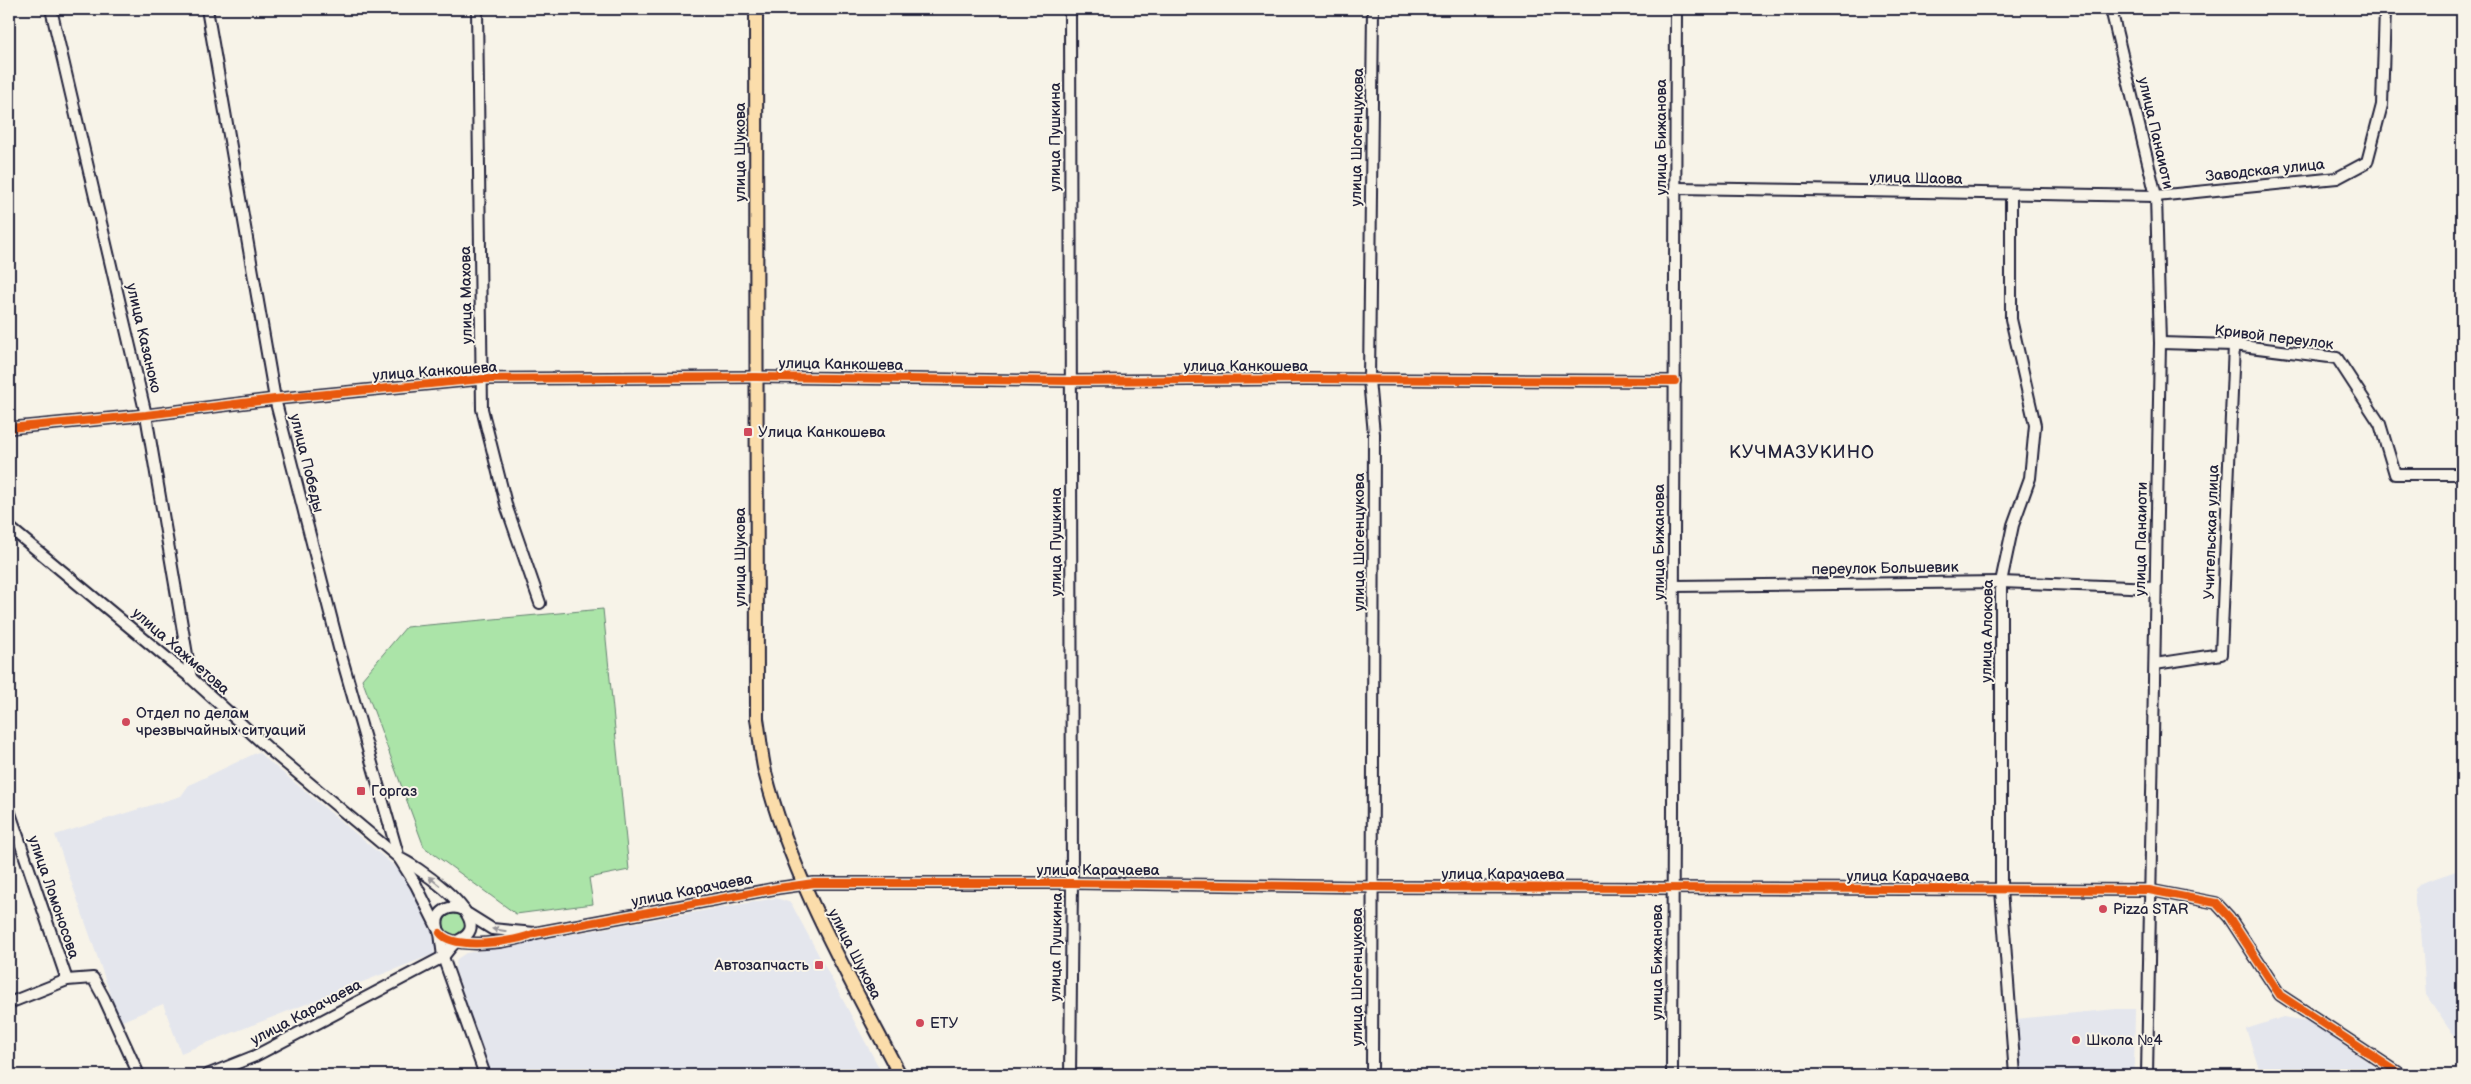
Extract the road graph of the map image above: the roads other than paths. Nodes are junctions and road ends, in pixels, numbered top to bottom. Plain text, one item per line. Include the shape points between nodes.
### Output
1 (51, 9) edge
2 (207, 9) edge
3 (477, 9) edge
4 (756, 9) edge
5 (1070, 9) edge
6 (1373, 9) edge
7 (1676, 9) edge
8 (2111, 9) edge
9 (2384, 9) edge
10 (1676, 188) junction
11 (2011, 195) junction
12 (2156, 196) junction
13 (2160, 343) junction
14 (2234, 345) junction
15 (756, 377) junction
16 (482, 379) junction
17 (1369, 380) junction
18 (1070, 381) junction
19 (1675, 381) junction
20 (275, 399) junction
21 (146, 415) junction
22 (9, 428) edge
23 (2462, 474) edge
24 (9, 527) edge
25 (2001, 582) junction
26 (1674, 586) junction
27 (2155, 588) junction
28 (540, 603) dead end
29 (2155, 664) junction
30 (192, 678) junction
31 (9, 810) edge
32 (399, 858) junction
33 (1072, 882) junction
34 (804, 884) junction
35 (1373, 887) junction
36 (1672, 889) junction
37 (2001, 890) junction
38 (2149, 890) junction
39 (466, 912) junction
40 (439, 931) junction
41 (535, 933) junction
42 (457, 941) junction
43 (443, 957) junction
44 (67, 980) junction
45 (9, 1003) edge
46 (139, 1075) edge
47 (207, 1075) edge
48 (485, 1075) edge
49 (900, 1075) edge
50 (1070, 1075) edge
51 (1372, 1075) edge
52 (1672, 1075) edge
53 (2015, 1075) edge
54 (2147, 1075) edge
55 (2402, 1075) edge

1 - 21 street, улица Казаноко
2 - 20 street, улица Победы
3 - 16 street, улица Махова
4 - 15 main road, улица Шукова
5 - 18 street, улица Пушкина
6 - 17 street, улица Шогенцукова
7 - 10 street, улица Бижанова
8 - 12 street, улица Панаиоти
9 - 12 street, Заводская улица via 2382,105 2367,162 2337,178
10 - 11 street, улица Шаова
10 - 19 street, улица Бижанова
11 - 12 street, улица Шаова
11 - 25 street, улица Алокова via 2011,319 2035,425 2030,478 2013,525
12 - 13 street, улица Панаиоти
13 - 14 street, Кривой переулок
13 - 27 street, улица Панаиоти
14 - 23 street, Кривой переулок via 2337,358 2380,424 2395,474
14 - 29 street, Учительская улица via 2221,654
15 - 16 street, улица Канкошева
15 - 18 street, улица Канкошева
15 - 34 main road, улица Шукова via 757,719 765,771
16 - 20 street, улица Канкошева
16 - 28 street, улица Махова via 482,410 507,508
17 - 18 street, улица Канкошева
17 - 19 street, улица Канкошева
17 - 35 street, улица Шогенцукова via 1374,434
18 - 33 street, улица Пушкина
19 - 26 street, улица Бижанова
20 - 21 street, улица Канкошева
20 - 32 street, улица Победы via 339,648
21 - 22 street, улица Канкошева
21 - 30 street, улица Казаноко
24 - 30 street, улица Хажметова
25 - 26 street, переулок Большевик
25 - 27 street, переулок Большевик
25 - 37 street, улица Алокова
26 - 36 street, улица Бижанова
27 - 29 street, улица Панаиоти
29 - 38 street, улица Панаиоти
30 - 32 street, улица Хажметова via 270,750
31 - 44 street, улица Ломоносова
39 -> 32 street via 457,900 413,864
32 - 40 street
33 - 34 street, улица Карачаева
33 - 35 street, улица Карачаева
33 - 50 street, улица Пушкина
34 - 41 street, улица Карачаева
34 - 49 main road, улица Шукова via 819,921
35 - 36 street, улица Карачаева
35 - 51 street, улица Шогенцукова
36 - 37 street, улица Карачаева
36 - 52 street, улица Бижанова
37 - 38 street, улица Карачаева
37 - 53 street, улица Алокова
38 - 54 street, улица Панаиоти
38 - 55 street, улица Карачаева via 2216,903 2229,917 2280,995
39 - 40 street via 454,907 444,910 438,919
41 -> 39 street via 492,929
39 - 42 street via 470,930
40 - 42 street via 448,940
40 - 43 street
41 - 42 street via 477,944
42 - 43 street
43 - 47 street, улица Карачаева via 255,1056
43 - 48 street
44 - 45 street
44 - 46 street, улица Ломоносова via 93,978

